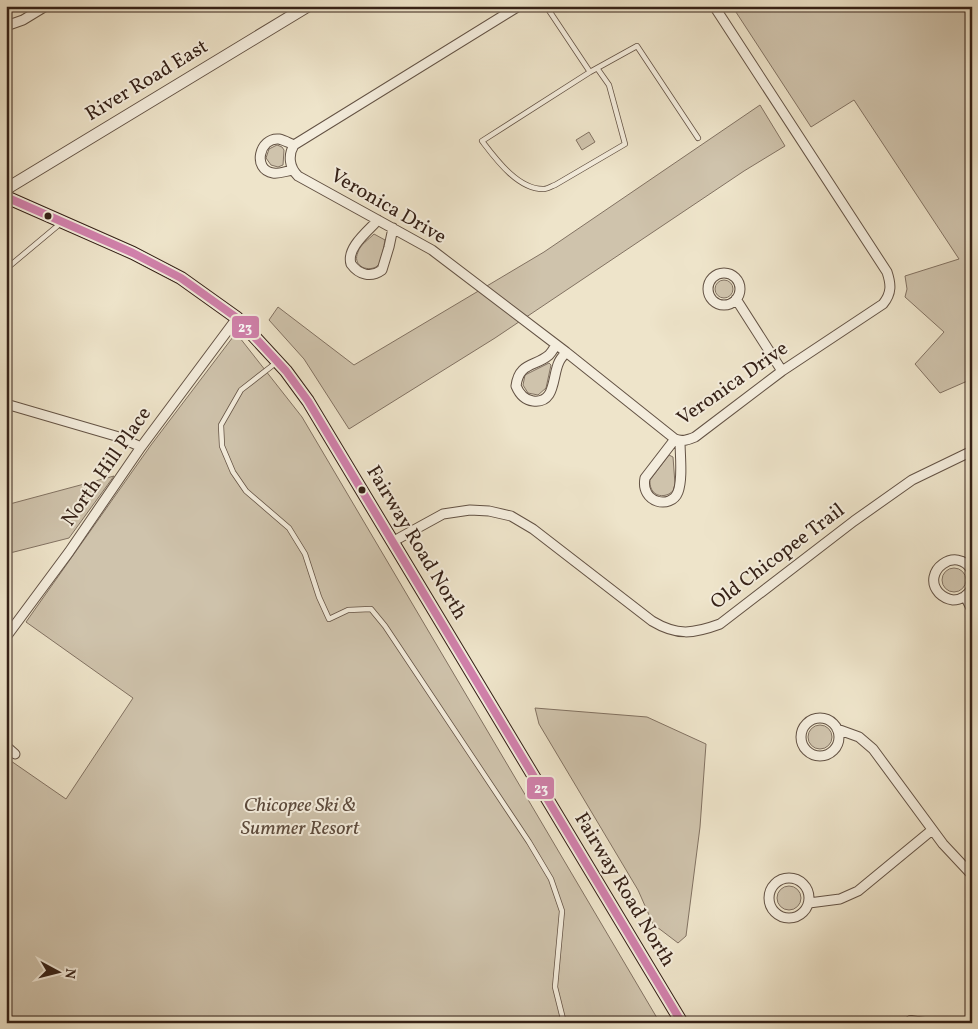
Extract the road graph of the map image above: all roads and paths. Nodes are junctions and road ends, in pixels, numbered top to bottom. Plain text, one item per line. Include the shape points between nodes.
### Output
1 (46, 6) edge
2 (308, 6) edge
3 (518, 6) edge
4 (546, 6) edge
5 (714, 6) edge
6 (6, 26) edge
7 (597, 68) junction
8 (590, 72) junction
9 (698, 138) dead end
10 (294, 145) junction
11 (292, 170) junction
12 (6, 189) edge
13 (6, 197) edge
14 (378, 220) junction
15 (62, 222) junction
16 (393, 228) junction
17 (6, 269) edge
18 (736, 299) dead end
19 (237, 318) junction
20 (556, 345) junction
21 (566, 352) junction
22 (278, 361) junction
23 (782, 371) junction
24 (6, 404) edge
25 (677, 440) junction
26 (141, 446) junction
27 (972, 451) edge
28 (392, 542) junction
29 (972, 571) edge
30 (972, 588) edge
31 (965, 596) junction
32 (972, 610) edge
33 (6, 637) edge
34 (836, 728) junction
35 (6, 746) edge
36 (15, 754) dead end
37 (932, 830) junction
38 (972, 875) edge
39 (809, 903) junction
40 (564, 1023) edge
41 (682, 1023) edge
42 (902, 1023) edge
43 (947, 1023) edge

1 - 6 street
2 - 12 street, River Road East
3 - 10 street
4 - 8 lane
5 - 23 street, Veronica Drive via 887,272 890,284 888,298 883,304
7 - 8 lane
7 - 8 lane via 609,85 625,144 544,189 528,186 512,176 482,140
7 - 9 lane via 638,46
10 - 11 street via 290,157
10 - 11 street via 271,140 263,146 260,157 261,164 270,172
11 - 14 street, Veronica Drive
13 - 15 main road, Fairway Road North
14 - 16 street, Veronica Drive
14 - 16 street via 351,253 351,264 360,272 371,275 382,270
15 - 17 lane
15 - 19 main road, Fairway Road North via 181,278
16 - 20 street, Veronica Drive via 432,250
18 - 23 street
19 - 22 main road, Fairway Road North
19 - 26 street, North Hill Place
20 - 21 street, Veronica Drive
20 - 21 street via 549,355 519,373 516,386 524,397 533,401 548,396 559,362
21 - 25 street, Veronica Drive
22 - 28 main road, Fairway Road North via 308,401
22 - 40 lane via 241,390 222,425 222,446 233,472 246,491 289,528 305,554 329,619 348,610 371,609 385,626 529,842 551,879 562,911 555,987
23 - 25 street, Veronica Drive via 695,437
24 - 26 street
25 - 25 street via 645,478 646,494 654,500 665,502 677,494 680,485
26 - 33 street, North Hill Place via 98,512
27 - 28 street, Old Chicopee Trail via 912,480 720,624 700,632 664,628 511,516 470,510 443,514
28 - 41 main road, Fairway Road North
29 - 31 street via 965,563 952,560 940,565 934,577 936,590 946,598
30 - 31 street
31 - 32 street
34 - 34 street via 822,718 810,721 802,730 804,748 821,756 832,751 838,741
34 - 37 street via 859,737 874,749
35 - 36 street
37 - 38 street
37 - 39 street via 858,890 840,899
39 - 39 street via 804,885 794,878 781,879 776,883 768,901 775,914 788,919 801,914
42 - 43 lane via 910,1018

